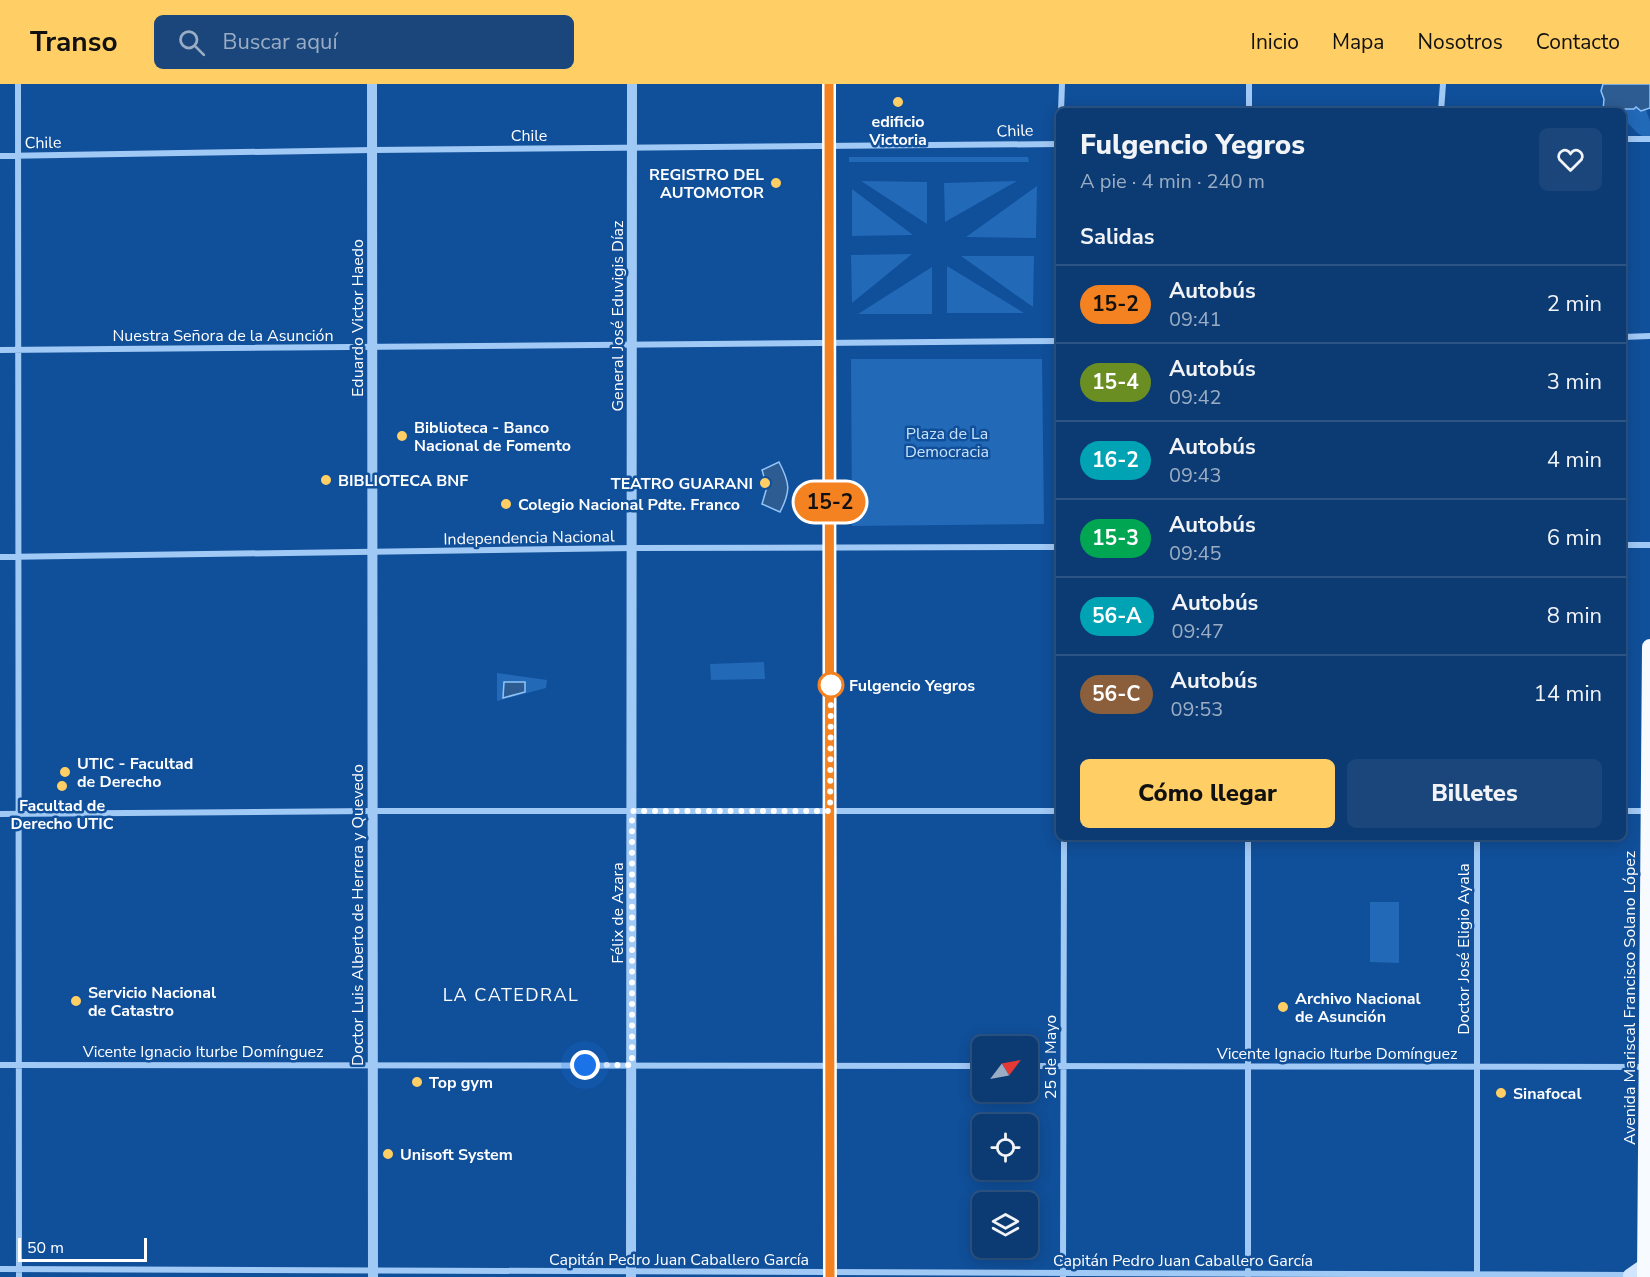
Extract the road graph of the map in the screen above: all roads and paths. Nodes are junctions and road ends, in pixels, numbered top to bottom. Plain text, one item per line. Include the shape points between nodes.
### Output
1 (18, 84) edge
2 (372, 84) edge
3 (632, 84) edge
4 (830, 84) edge
5 (1062, 84) edge
6 (1249, 84) edge
7 (1443, 84) edge
8 (1061, 108) edge
9 (1249, 108) edge
10 (1441, 108) edge
11 (1626, 139) edge
12 (1650, 139) edge
13 (1056, 144) edge
14 (830, 146) junction
15 (632, 148) junction
16 (372, 150) junction
17 (0, 156) edge
18 (18, 156) junction
19 (1650, 336) edge
20 (1626, 337) edge
21 (1056, 341) edge
22 (829, 343) junction
23 (632, 345) junction
24 (372, 347) junction
25 (19, 349) junction
26 (0, 350) edge
27 (1626, 544) edge
28 (1650, 545) edge
29 (1056, 547) edge
30 (633, 548) junction
31 (831, 548) junction
32 (372, 553) junction
33 (0, 557) edge
34 (20, 557) junction
35 (1650, 647) edge
36 (372, 811) junction
37 (632, 811) junction
38 (830, 811) junction
39 (1056, 811) edge
40 (1626, 811) edge
41 (1649, 811) edge
42 (0, 814) edge
43 (20, 814) junction
44 (1064, 840) edge
45 (1248, 840) edge
46 (1477, 840) edge
47 (0, 1065) edge
48 (20, 1065) junction
49 (372, 1065) junction
50 (632, 1065) junction
51 (830, 1066) junction
52 (972, 1066) edge
53 (1038, 1066) edge
54 (1064, 1066) junction
55 (1248, 1066) junction
56 (1476, 1067) junction
57 (1648, 1067) edge
58 (0, 1269) edge
59 (19, 1269) junction
60 (1643, 1272) edge
61 (373, 1274) edge
62 (631, 1275) edge
63 (830, 1275) edge
64 (1063, 1275) edge
65 (1248, 1275) edge
66 (1477, 1276) edge
67 (20, 1277) edge

1 - 18 street
2 - 16 street, Eduardo Victor Haedo
3 - 15 street, General José Eduvigis Díaz
4 - 14 street
5 - 8 street
6 - 9 street
7 - 10 street
11 - 12 street
13 - 14 street, Chile
14 - 15 street, Chile
14 - 22 street
15 - 16 street, Chile
15 - 23 street, General José Eduvigis Díaz
16 - 18 street, Chile
16 - 24 street, Eduardo Victor Haedo
17 - 18 street, Chile
18 - 25 street
19 - 20 street
21 - 22 street, Nuestra Señora de la Asunción
22 - 23 street, Nuestra Señora de la Asunción
22 - 31 street
23 - 24 street, Nuestra Señora de la Asunción
23 - 30 street, General José Eduvigis Díaz
24 - 25 street, Nuestra Señora de la Asunción
24 - 32 street, Eduardo Victor Haedo
25 - 26 street, Nuestra Señora de la Asunción
25 - 34 street
27 - 28 street
29 - 31 street, Independencia Nacional
30 - 31 street, Independencia Nacional
30 - 32 street, Independencia Nacional
30 - 37 street, Félix de Azara
31 - 38 street
32 - 34 street, Independencia Nacional
32 - 36 street, Doctor Luis Alberto de Herrera y Quevedo
33 - 34 street, Independencia Nacional
34 - 43 street
35 - 41 highway, Avenida Mariscal Francisco Solano López
36 - 37 street
36 - 43 street
36 - 49 street, Doctor Luis Alberto de Herrera y Quevedo
37 - 38 street
37 - 50 street, Félix de Azara
38 - 39 street
38 - 51 street
40 - 41 street
41 - 57 highway, Avenida Mariscal Francisco Solano López
42 - 43 street
43 - 48 street
44 - 54 street, 25 de Mayo
45 - 55 street
46 - 56 street, Doctor José Eligio Ayala
47 - 48 street, Vicente Ignacio Iturbe Domínguez
48 - 49 street, Vicente Ignacio Iturbe Domínguez
48 - 59 street
49 - 50 street, Vicente Ignacio Iturbe Domínguez
49 - 61 street, Doctor Luis Alberto de Herrera y Quevedo
50 - 51 street, Vicente Ignacio Iturbe Domínguez
50 - 62 street, Félix de Azara
51 - 52 street, Vicente Ignacio Iturbe Domínguez
51 - 63 street
53 - 54 street, Vicente Ignacio Iturbe Domínguez
54 - 55 street, Vicente Ignacio Iturbe Domínguez
54 - 64 street, 25 de Mayo
55 - 56 street, Vicente Ignacio Iturbe Domínguez
55 - 65 street
56 - 57 street, Vicente Ignacio Iturbe Domínguez
56 - 66 street, Doctor José Eligio Ayala
57 - 60 highway, Avenida Mariscal Francisco Solano López
58 - 59 street, Capitán Pedro Juan Caballero García
59 - 61 street, Capitán Pedro Juan Caballero García
59 - 67 street
60 - 66 street, Capitán Pedro Juan Caballero García
61 - 62 street, Capitán Pedro Juan Caballero García
62 - 63 street, Capitán Pedro Juan Caballero García
63 - 64 street, Capitán Pedro Juan Caballero García
64 - 65 street, Capitán Pedro Juan Caballero García
65 - 66 street, Capitán Pedro Juan Caballero García

